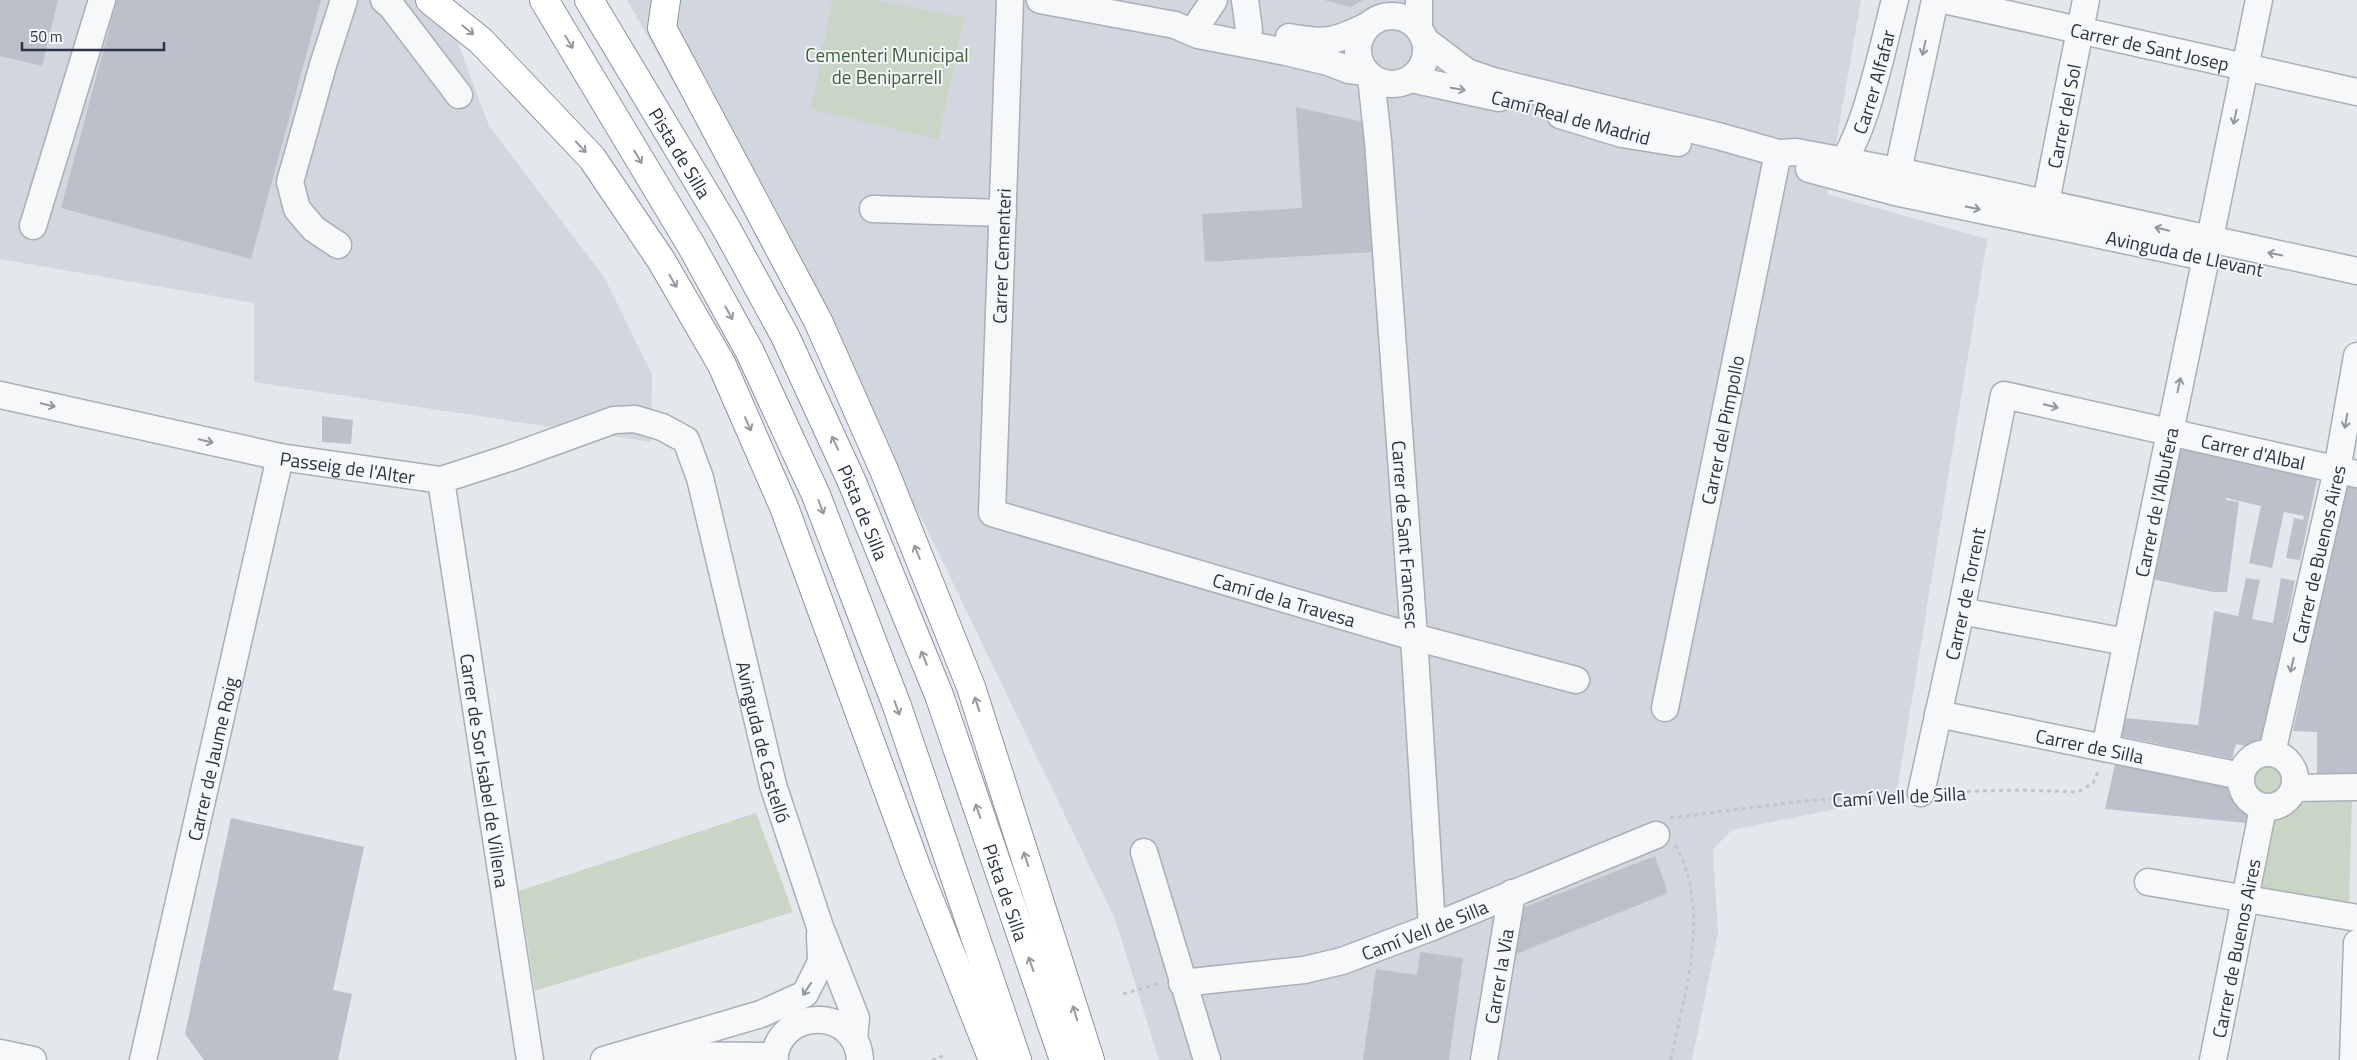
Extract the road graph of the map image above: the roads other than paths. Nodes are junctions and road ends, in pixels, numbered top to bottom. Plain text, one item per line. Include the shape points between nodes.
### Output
1 (102, 0) edge
2 (344, 0) edge
3 (384, 0) edge
4 (430, 0) edge
5 (544, 0) edge
6 (589, 0) edge
7 (666, 0) edge
8 (1010, 0) edge
9 (1040, 0) edge
10 (1214, 0) edge
11 (1245, 0) edge
12 (1419, 0) edge
13 (1895, 0) edge
14 (1934, 0) edge
15 (1944, 0) edge
16 (2086, 0) edge
17 (2260, 0) edge
18 (1384, 14) edge
19 (1188, 23) junction
20 (1250, 30) junction
21 (2080, 31) junction
22 (1422, 35) junction
23 (2245, 69) junction
24 (1368, 74) junction
25 (1406, 81) junction
26 (2357, 92) edge
27 (460, 94) dead end
28 (1378, 141) junction
29 (1733, 142) junction
30 (1785, 159) junction
31 (1842, 170) junction
32 (1898, 170) junction
33 (1937, 200) junction
34 (2046, 202) junction
35 (873, 209) dead end
36 (1003, 213) junction
37 (2013, 216) junction
38 (33, 226) dead end
39 (338, 245) dead end
40 (2208, 249) junction
41 (2357, 271) edge
42 (2357, 286) edge
43 (2357, 356) edge
44 (0, 395) edge
45 (2004, 396) joint
46 (2169, 432) junction
47 (686, 440) joint
48 (280, 457) junction
49 (2347, 472) edge
50 (441, 480) junction
51 (992, 512) joint
52 (1961, 611) junction
53 (1414, 638) junction
54 (2126, 642) junction
55 (1576, 680) dead end
56 (1665, 708) dead end
57 (1938, 714) junction
58 (2105, 748) junction
59 (2272, 753) junction
60 (2241, 776) junction
61 (2357, 787) edge
62 (2295, 788) junction
63 (1921, 793) road end
64 (2263, 808) junction
65 (1661, 827) road end
66 (1144, 852) dead end
67 (2148, 882) dead end
68 (1512, 893) junction
69 (2246, 900) junction
70 (2357, 918) edge
71 (820, 927) junction
72 (1432, 927) junction
73 (2357, 943) edge
74 (1182, 983) junction
75 (761, 1014) junction
76 (788, 1030) junction
77 (857, 1050) edge
78 (0, 1053) edge
79 (610, 1058) edge
80 (774, 1058) edge
81 (33, 1060) edge
82 (143, 1060) edge
83 (530, 1060) edge
84 (993, 1060) edge
85 (1017, 1060) edge
86 (1064, 1060) edge
87 (1090, 1060) edge
88 (1206, 1060) edge
89 (1484, 1060) edge
90 (2213, 1060) edge
91 (2353, 1060) edge

1 - 38 street
2 - 39 street via 290,182 296,209 314,229
3 - 27 street
4 -> 84 highway via 481,41 592,158 661,260 722,365 784,507 917,869
5 -> 85 highway, Pista de Silla via 691,245 750,352 816,495 897,706
86 -> 6 highway, Pista de Silla via 939,695 852,482 785,336 726,228
87 -> 7 highway via 971,686 884,470 818,321 662,28
8 - 36 street, Carrer Cementeri
9 - 19 street
10 - 19 street
11 - 20 street
12 - 22 street
13 - 31 street, Carrer Alfafar via 1868,102
14 -> 32 street
15 - 21 street, Carrer de Sant Josep
16 - 21 street, Carrer del Sol
17 - 23 street, Carrer de l'Albufera
18 - 20 street via 1330,42
18 - 22 street via 1404,18
18 - 24 street via 1358,44 1358,53
19 - 20 street
19 - 24 street via 1198,35 1286,52
21 - 23 street, Carrer de Sant Josep
21 - 34 street, Carrer del Sol
22 - 25 street via 1424,62 1419,72
22 - 29 street, Camí Real de Madrid via 1467,72 1493,81
23 - 26 street, Carrer de Sant Josep
23 -> 40 street, Carrer de l'Albufera
24 - 25 street via 1385,84
24 - 28 street, Carrer de Sant Francesc
25 - 28 street, Carrer de Sant Francesc
25 -> 29 street, Camí Real de Madrid via 1489,95 1622,134 1673,143
28 - 53 street, Carrer de Sant Francesc
29 - 30 street, Camí Real de Madrid
30 - 31 street, Camí Real de Madrid
30 - 56 street, Carrer del Pimpollo
31 - 32 street, Avinguda de Llevant
31 - 33 street, Avinguda de Llevant
32 - 33 street, Avinguda de Llevant via 1905,184 1923,187
32 - 34 street, Avinguda de Llevant
33 -> 37 street, Avinguda de Llevant
34 - 37 street, Avinguda de Llevant via 2042,210
40 -> 34 street, Avinguda de Llevant
35 - 36 street
36 - 51 street, Carrer Cementeri
37 - 40 street, Avinguda de Llevant
41 -> 40 street, Avinguda de Llevant
40 - 42 street, Avinguda de Llevant
46 -> 40 street, Carrer de l'Albufera
43 -> 49 street, Carrer de Buenos Aires
44 -> 48 street, Passeig de l'Alter
45 -> 46 street, Carrer d'Albal
45 - 52 street, Carrer de Torrent
46 - 49 street, Carrer d'Albal
46 - 54 street, Carrer de l'Albufera
47 - 50 street, Passeig de l'Alter via 662,427 635,419 614,420
47 - 71 street, Avinguda de Castelló via 700,478 773,785
48 - 50 street, Passeig de l'Alter
48 - 82 street, Carrer de Jaume Roig
49 -> 59 street, Carrer de Buenos Aires
50 - 83 street, Carrer de Sor Isabel de Villena
51 - 53 street, Camí de la Travesa
52 - 54 street
52 - 57 street, Carrer de Torrent
53 - 55 street, Camí de la Travesa
53 - 72 street, Carrer de Sant Francesc
54 - 58 street, Carrer de l'Albufera
57 - 58 street, Carrer de Silla
57 - 63 street, Carrer de Torrent
58 - 60 street, Carrer de Silla
59 - 60 street via 2256,756
59 - 62 street via 2288,762 2296,779
60 - 64 street via 2244,793 2255,805
61 - 62 street
62 - 64 street via 2286,802
64 - 69 street, Carrer de Buenos Aires
65 - 68 street, Camí Vell de Silla
66 - 74 street
67 - 69 street
68 - 72 street, Camí Vell de Silla
68 - 89 street, Carrer la Via
69 - 70 street
69 - 90 street, Carrer de Buenos Aires
71 -> 75 street via 821,962 805,994
71 - 77 street, Avinguda de Castelló via 856,1018
72 - 74 street, Camí Vell de Silla via 1324,966
73 - 91 street
74 - 88 street
75 - 76 street
75 - 79 street
76 - 77 street via 799,1023 823,1019 841,1026
76 - 80 street via 777,1046
78 - 81 street
79 - 80 street

